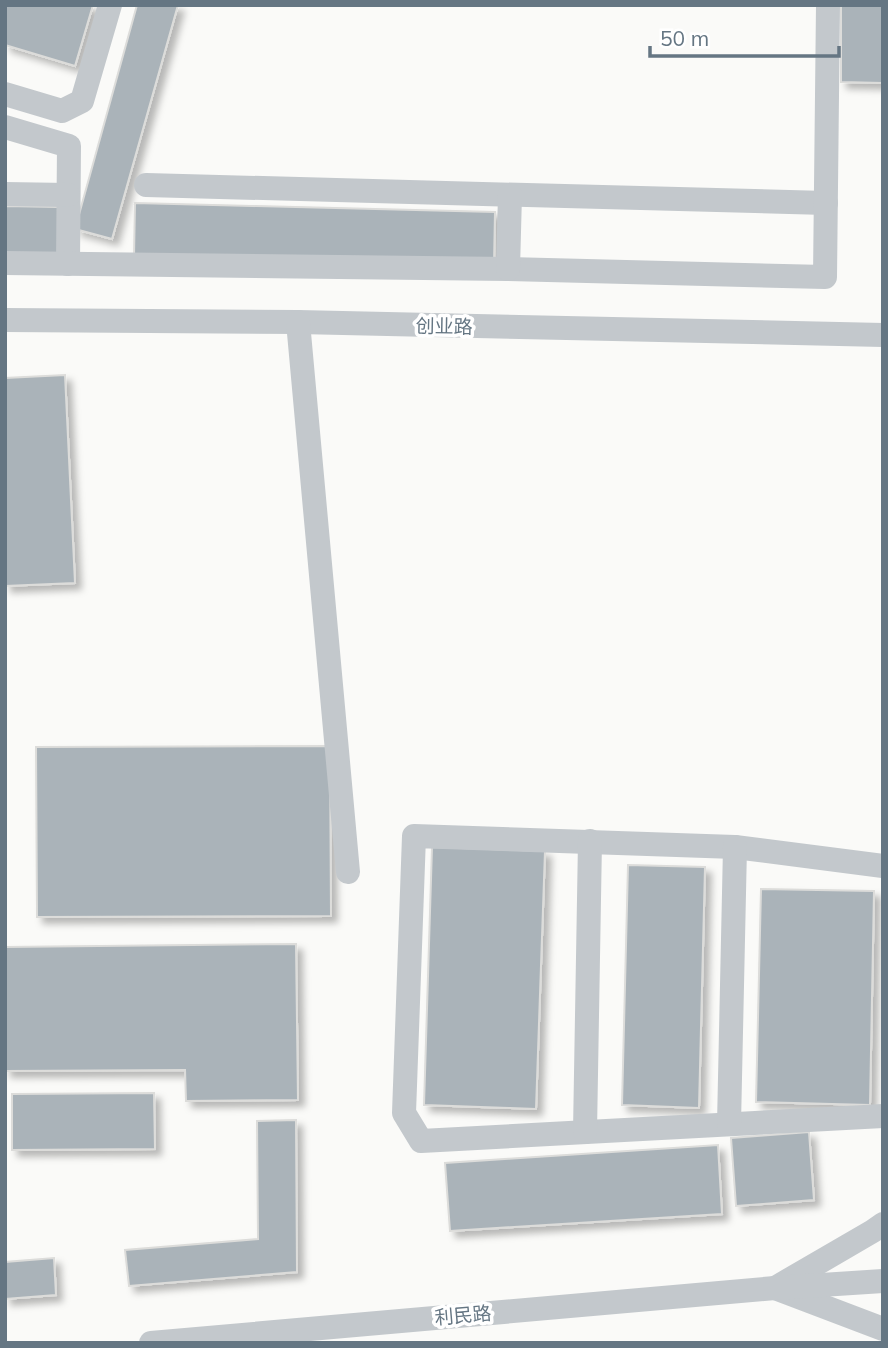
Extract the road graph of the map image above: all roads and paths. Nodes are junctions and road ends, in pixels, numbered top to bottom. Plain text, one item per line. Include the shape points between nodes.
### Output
1 (110, 5) edge
2 (828, 5) edge
3 (5, 94) edge
4 (5, 127) edge
5 (146, 185) dead end
6 (5, 194) edge
7 (68, 195) junction
8 (510, 195) junction
9 (826, 203) junction
10 (5, 263) edge
11 (68, 264) junction
12 (508, 270) junction
13 (5, 320) edge
14 (298, 322) junction
15 (883, 335) edge
16 (590, 841) junction
17 (735, 847) junction
18 (883, 866) edge
19 (348, 872) dead end
20 (883, 1116) edge
21 (729, 1124) junction
22 (585, 1132) junction
23 (883, 1224) edge
24 (883, 1281) edge
25 (775, 1288) junction
26 (883, 1329) edge
27 (151, 1343) edge

1 - 3 street via 82,102 62,111
2 - 9 street
4 - 7 street via 69,146
5 - 8 street
6 - 7 street
7 - 11 street
8 - 9 street
8 - 12 street
9 - 12 street via 825,277
10 - 11 street
11 - 12 street
13 - 14 street, 创业路
14 - 15 street, 创业路
14 - 19 street
16 - 17 street
16 - 22 street
16 - 22 street via 414,836 404,1113 421,1141
17 - 18 street
17 - 21 street
20 - 21 street
21 - 22 street
23 - 25 street, 利民路
24 - 25 street, 利民路
25 - 26 street, 利民路
25 - 27 street, 利民路

